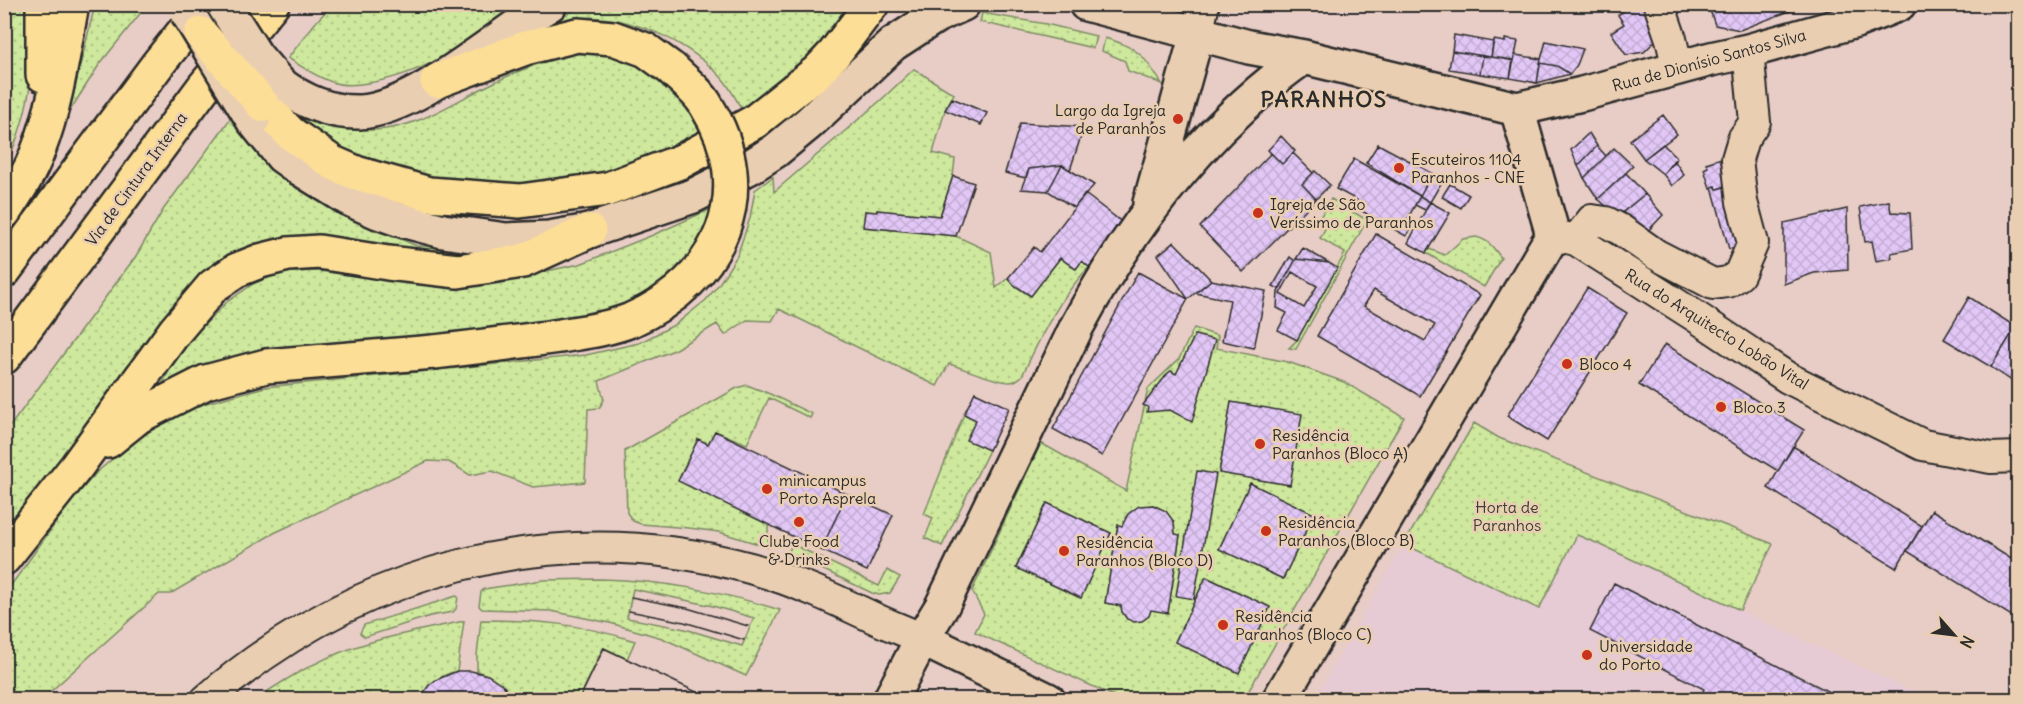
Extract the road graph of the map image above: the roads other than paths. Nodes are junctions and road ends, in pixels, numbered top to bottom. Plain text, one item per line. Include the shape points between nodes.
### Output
1 (43, 4) edge
2 (72, 4) edge
3 (183, 4) edge
4 (223, 4) edge
5 (272, 4) edge
6 (550, 4) edge
7 (872, 4) edge
8 (963, 4) edge
9 (1086, 4) edge
10 (1659, 4) edge
11 (1899, 4) edge
12 (1201, 19) edge
13 (202, 23) edge
14 (1748, 51) junction
15 (1304, 57) junction
16 (1678, 69) junction
17 (437, 81) junction
18 (265, 103) junction
19 (1516, 109) junction
20 (4, 190) edge
21 (4, 212) edge
22 (1147, 213) junction
23 (589, 231) junction
24 (1565, 238) junction
25 (4, 271) edge
26 (4, 357) edge
27 (2019, 457) edge
28 (76, 466) junction
29 (4, 558) edge
30 (922, 639) junction
31 (206, 699) edge
32 (890, 699) edge
33 (1048, 699) edge
34 (1279, 699) edge

1 - 20 highway via 44,72 40,95 32,132
2 - 21 highway via 39,149
3 - 13 main road, bridge
4 - 18 main road, bridge via 256,56
5 - 26 highway, Via de Cintura Interna via 203,88
6 - 17 main road
7 - 18 highway via 817,72 754,122 682,161 608,189 520,201 429,194 333,163 290,133
8 - 23 main road via 893,44 809,123 750,167 693,196
9 - 12 main road
10 - 16 street
11 - 14 main road, Rua de Dionísio Santos Silva via 1856,21
12 - 15 main road via 1249,47
12 - 22 main road
13 - 18 highway, bridge
13 - 25 highway via 158,64
14 - 16 main road, Rua de Dionísio Santos Silva
14 - 24 street via 1755,122 1743,139 1737,159 1742,202 1753,243 1739,274 1728,282 1713,285 1606,222 1592,220
15 - 19 main road
15 - 22 main road via 1253,97 1201,149
16 - 19 main road, Rua de Dionísio Santos Silva
17 - 18 main road via 404,99 360,112 300,99
17 - 28 highway, bridge via 525,48 577,35 613,38 646,50 705,102 730,164 729,207 719,238 703,266 660,306 602,329 434,352 266,366 206,382 139,416
18 - 23 main road via 282,156 350,199 388,216 443,231 506,240
19 - 24 main road
22 - 30 main road via 1077,326 942,606
23 - 28 highway via 523,261 458,271 319,252 288,254 237,270 213,286 175,331
24 - 27 street, Rua do Arquitecto Lobão Vital via 1695,316 1788,378 1923,445 1991,458
24 - 34 main road
28 - 29 highway
30 - 31 street via 809,588 738,565 645,550 562,548 466,562 370,594 285,640
30 - 32 main road
30 - 33 main road

